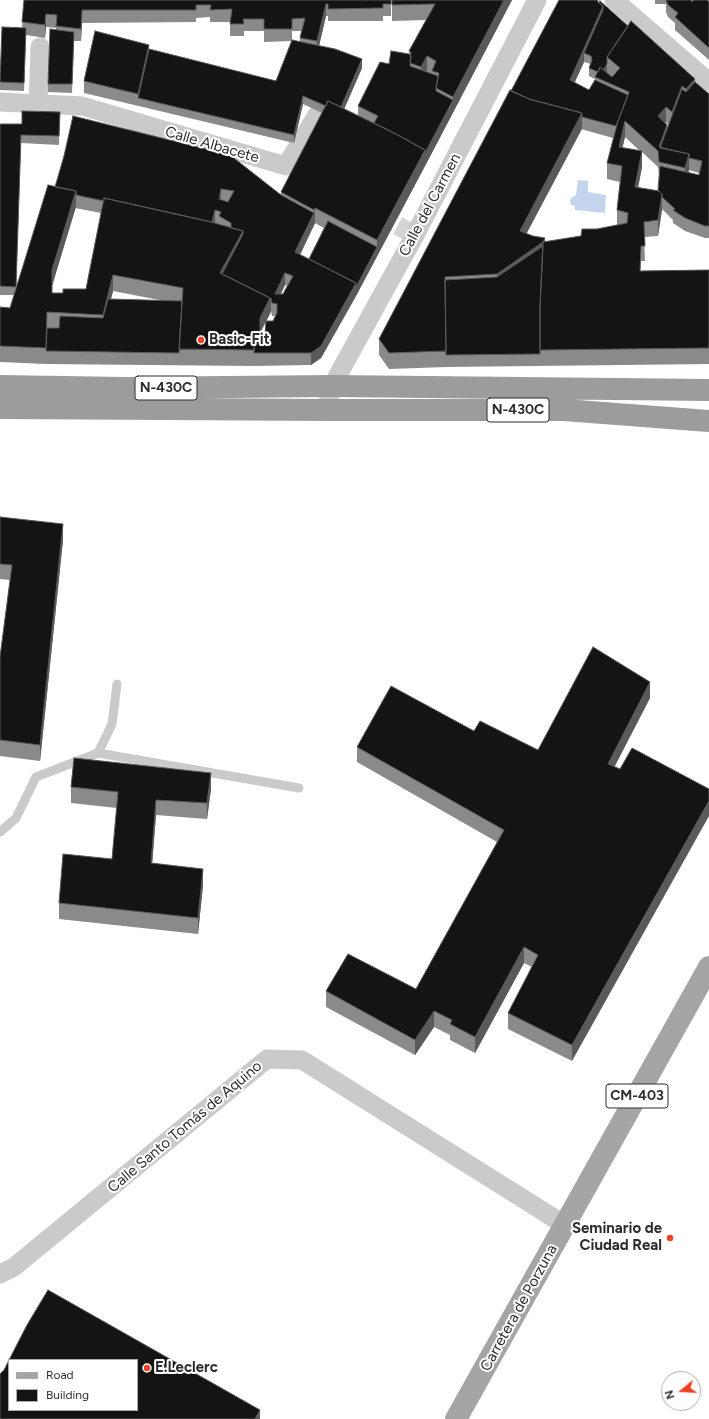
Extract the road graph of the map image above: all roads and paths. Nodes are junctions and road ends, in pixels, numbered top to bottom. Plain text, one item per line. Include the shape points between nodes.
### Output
1 (537, 0) edge
2 (614, 0) edge
3 (40, 47) dead end
4 (709, 82) edge
5 (0, 102) edge
6 (38, 104) junction
7 (317, 115) edge
8 (0, 386) edge
9 (332, 386) junction
10 (709, 390) edge
11 (0, 408) edge
12 (326, 410) junction
13 (709, 421) edge
14 (117, 684) dead end
15 (98, 753) junction
16 (299, 788) dead end
17 (0, 832) edge
18 (709, 967) edge
19 (565, 1225) junction
20 (7, 1271) edge
21 (0, 1280) edge
22 (456, 1419) edge

1 - 9 street, Calle del Carmen via 415,235
2 - 4 street
3 - 6 street
5 - 6 street, Calle Albacete
6 - 7 street, Calle Albacete via 82,106 286,166
8 - 9 highway, N-430C
9 - 10 highway, N-430C
9 - 12 street, Calle del Carmen
11 - 12 highway, N-430C
12 - 13 highway, N-430C via 564,410
14 - 15 lane via 112,724
15 - 16 lane
15 - 17 lane via 36,776 16,818
18 - 19 main road, Carretera de Porzuna / CM-403
19 - 20 street, Calle Santo Tomás de Aquino via 302,1060 267,1059
19 - 22 main road, Carretera de Porzuna / CM-403
20 - 21 street, Calle Santo Tomás de Aquino

